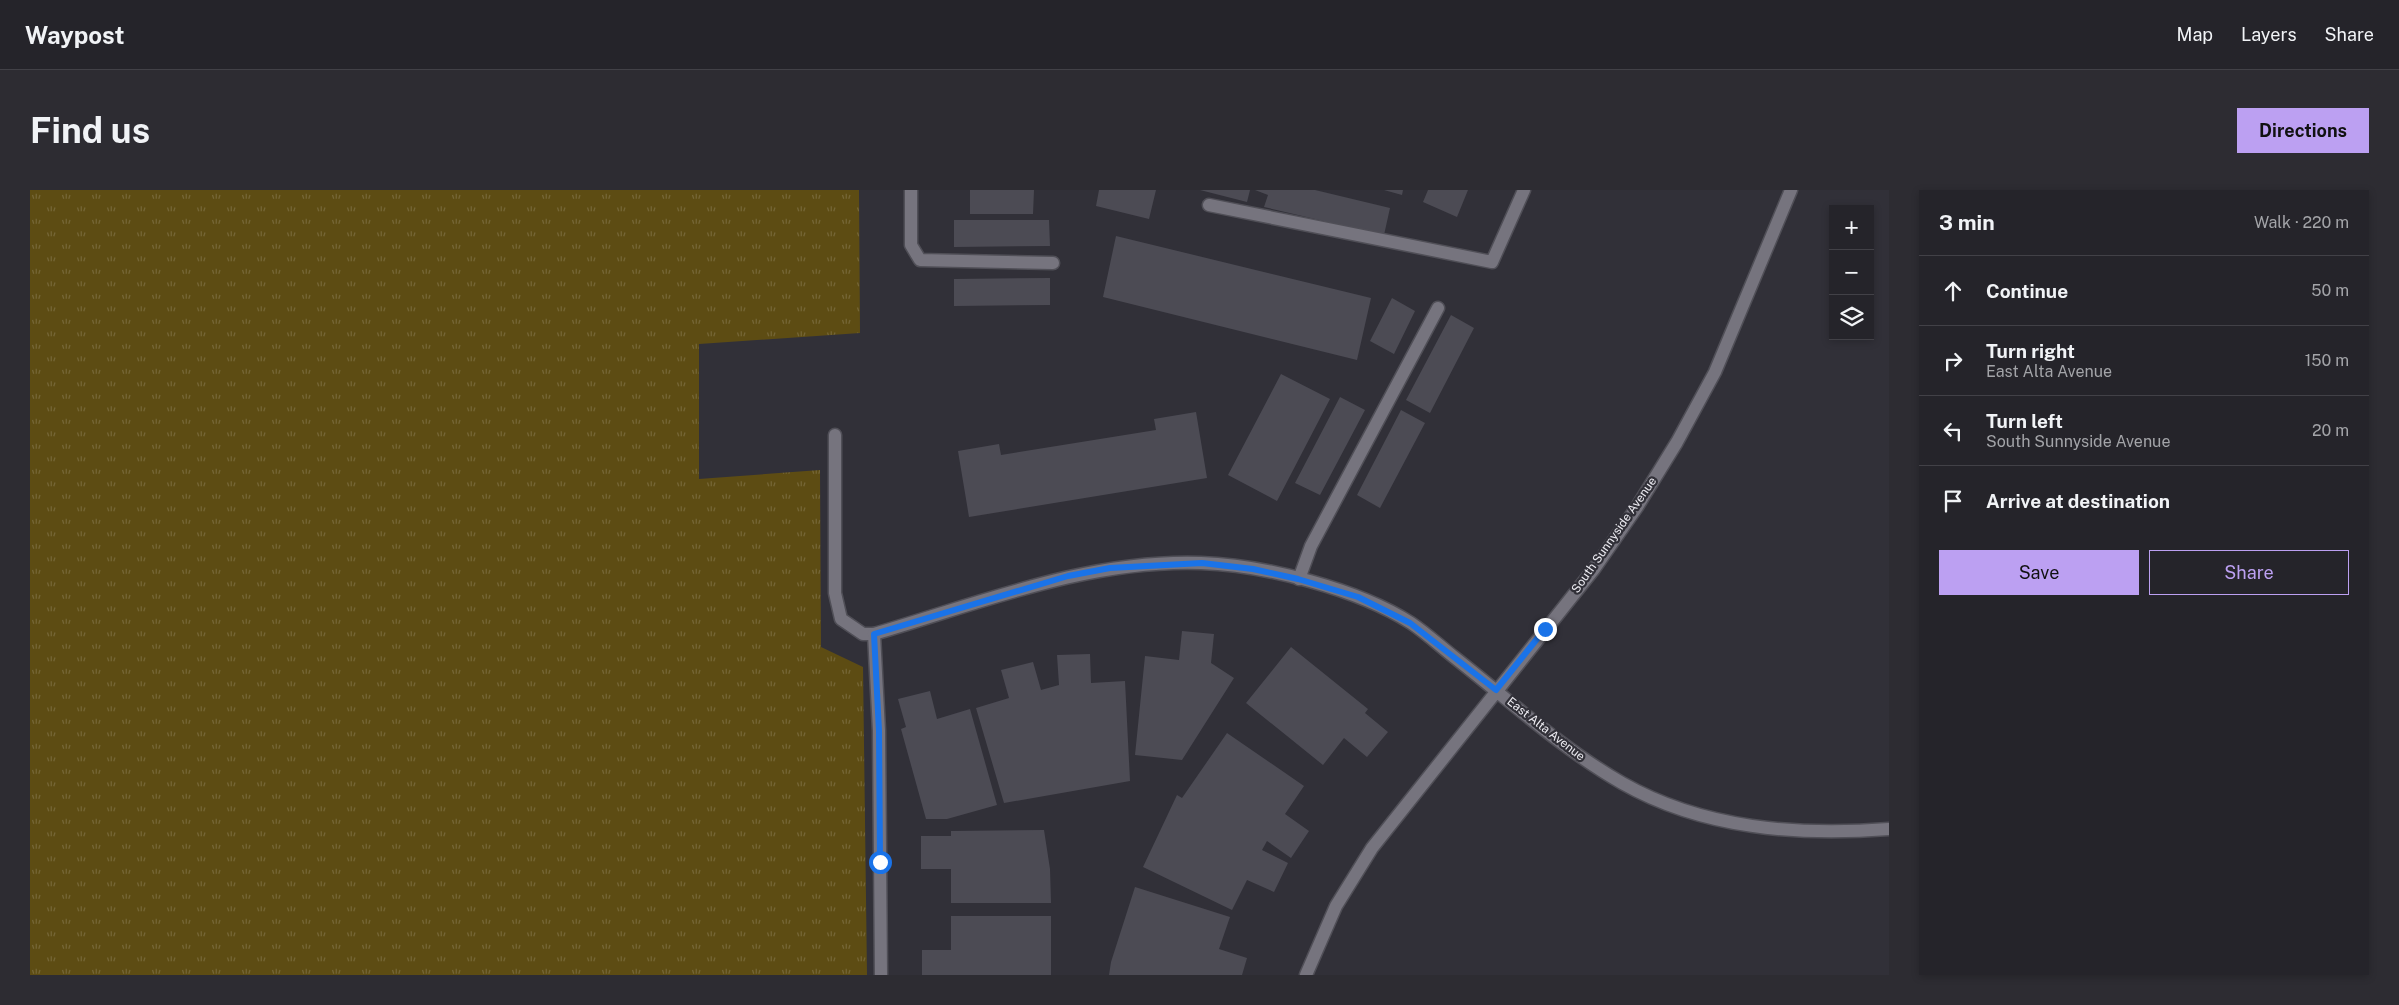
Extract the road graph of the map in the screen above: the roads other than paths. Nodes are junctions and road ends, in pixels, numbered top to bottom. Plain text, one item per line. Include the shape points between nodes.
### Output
1 (911, 190) edge
2 (1524, 190) edge
3 (1792, 190) edge
4 (1209, 205) dead end
5 (1053, 263) dead end
6 (1438, 308) dead end
7 (835, 436) dead end
8 (1298, 579) junction
9 (874, 634) junction
10 (1496, 690) junction
11 (1889, 829) edge
12 (881, 975) edge
13 (1306, 975) edge

1 - 5 street via 911,245 920,260
2 - 4 street via 1492,262
3 - 10 street, South Sunnyside Avenue via 1715,372 1677,442 1594,569
6 - 8 street via 1311,546
7 - 9 street via 835,593 841,619 863,634
8 - 9 street, East Alta Avenue via 1202,563 1110,568 1068,576
8 - 10 street, East Alta Avenue via 1358,597 1410,623
9 - 12 street via 879,731
10 - 11 street, East Alta Avenue via 1577,755 1624,784 1671,805 1718,820 1771,830
10 - 13 street, South Sunnyside Avenue via 1372,848 1336,906

